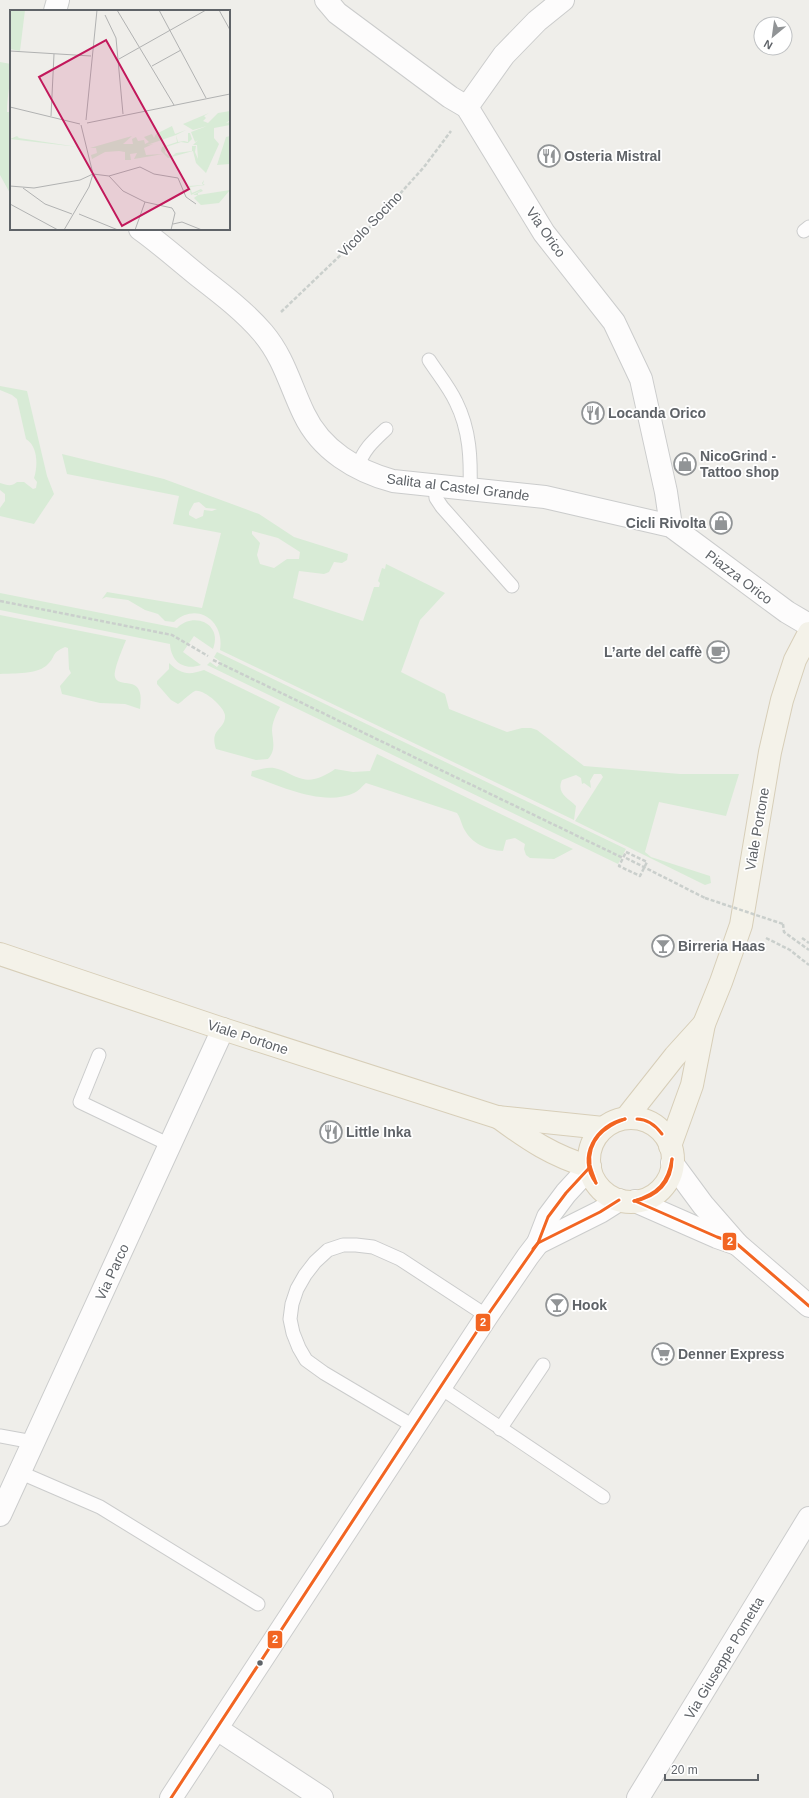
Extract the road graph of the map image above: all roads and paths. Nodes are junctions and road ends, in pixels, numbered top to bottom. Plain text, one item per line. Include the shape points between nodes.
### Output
1 (58, 0) edge
2 (326, 0) edge
3 (563, 0) edge
4 (55, 10) edge
5 (467, 107) junction
6 (141, 230) edge
7 (261, 331) junction
8 (429, 360) dead end
9 (386, 429) dead end
10 (357, 468) junction
11 (435, 486) junction
12 (470, 490) junction
13 (671, 526) junction
14 (512, 586) dead end
15 (0, 601) edge
16 (809, 625) edge
17 (809, 633) edge
18 (208, 656) dead end
19 (213, 660) dead end
20 (625, 858) junction
21 (644, 867) junction
22 (740, 925) junction
23 (802, 938) dead end
24 (809, 943) edge
25 (809, 950) edge
26 (0, 954) edge
27 (809, 965) edge
28 (704, 1024) junction
29 (223, 1029) junction
30 (99, 1055) dead end
31 (498, 1116) junction
32 (626, 1118) junction
33 (603, 1128) junction
34 (170, 1145) junction
35 (671, 1155) junction
36 (590, 1167) junction
37 (627, 1201) junction
38 (538, 1243) junction
39 (737, 1244) junction
40 (809, 1306) edge
41 (487, 1316) junction
42 (543, 1365) dead end
43 (441, 1388) junction
44 (415, 1427) junction
45 (500, 1428) junction
46 (0, 1436) edge
47 (33, 1442) junction
48 (19, 1472) junction
49 (603, 1497) dead end
50 (0, 1515) edge
51 (809, 1518) edge
52 (258, 1604) dead end
53 (217, 1729) junction
54 (171, 1798) edge
55 (322, 1798) edge
56 (638, 1798) edge

1 - 4 street
2 - 5 street, Via Orico via 338,13
3 - 5 street via 537,21 504,55
5 - 7 path, Vicolo Socino via 424,167 372,226
5 - 13 street, Via Orico via 544,233 614,322 641,379
6 - 7 street, Salita al Castel Grande via 224,295
7 - 10 street, Salita al Castel Grande via 280,358 304,414 313,428 339,456
8 - 12 lane via 461,413 471,459
9 - 10 lane via 362,454
10 - 11 street, Salita al Castel Grande via 393,480
11 - 12 street, Salita al Castel Grande
11 - 14 lane via 436,498 442,507
12 - 13 street, Salita al Castel Grande via 544,498
13 - 16 street, Piazza Orico via 787,612
15 - 18 path via 172,635
17 - 22 main road, Viale Portone via 795,660 782,700 770,752
19 - 20 path
20 - 21 path
20 - 21 path via 626,852 629,853 647,862
20 - 21 path via 620,866 640,876
21 - 25 path, bridge via 704,898 782,924 784,932
22 - 27 path via 790,950
22 - 28 main road, Viale Portone
23 - 24 path
26 - 29 main road, Viale Portone
28 - 32 main road, Viale Portone
28 - 35 main road, Viale Portone via 692,1085
29 - 31 main road, Viale Portone
29 - 34 street, Via Parco
30 - 34 lane via 80,1102
31 - 33 main road, Viale Portone
31 - 36 main road, Viale Portone via 534,1143 566,1160
32 - 33 main road
32 - 35 main road via 648,1122 661,1132
33 - 36 main road via 591,1146
34 - 47 street, Via Parco
35 - 37 main road via 668,1178 662,1188 653,1195
35 - 39 street via 703,1205
36 - 37 main road via 592,1176 603,1191
36 - 38 street via 548,1217
37 - 38 street
37 - 39 street
38 - 41 street
39 - 40 street
41 - 43 street
41 - 44 lane via 400,1260 373,1248 343,1245 328,1250 305,1275 297,1289 290,1319 293,1333 306,1360
42 - 45 lane
43 - 44 street
43 - 45 lane
44 - 53 street
45 - 49 lane
46 - 47 lane
47 - 48 street, Via Parco
48 - 50 street, Via Parco
48 - 52 lane via 100,1507
51 - 56 street, Via Giuseppe Pometta
53 - 54 street
53 - 55 street

